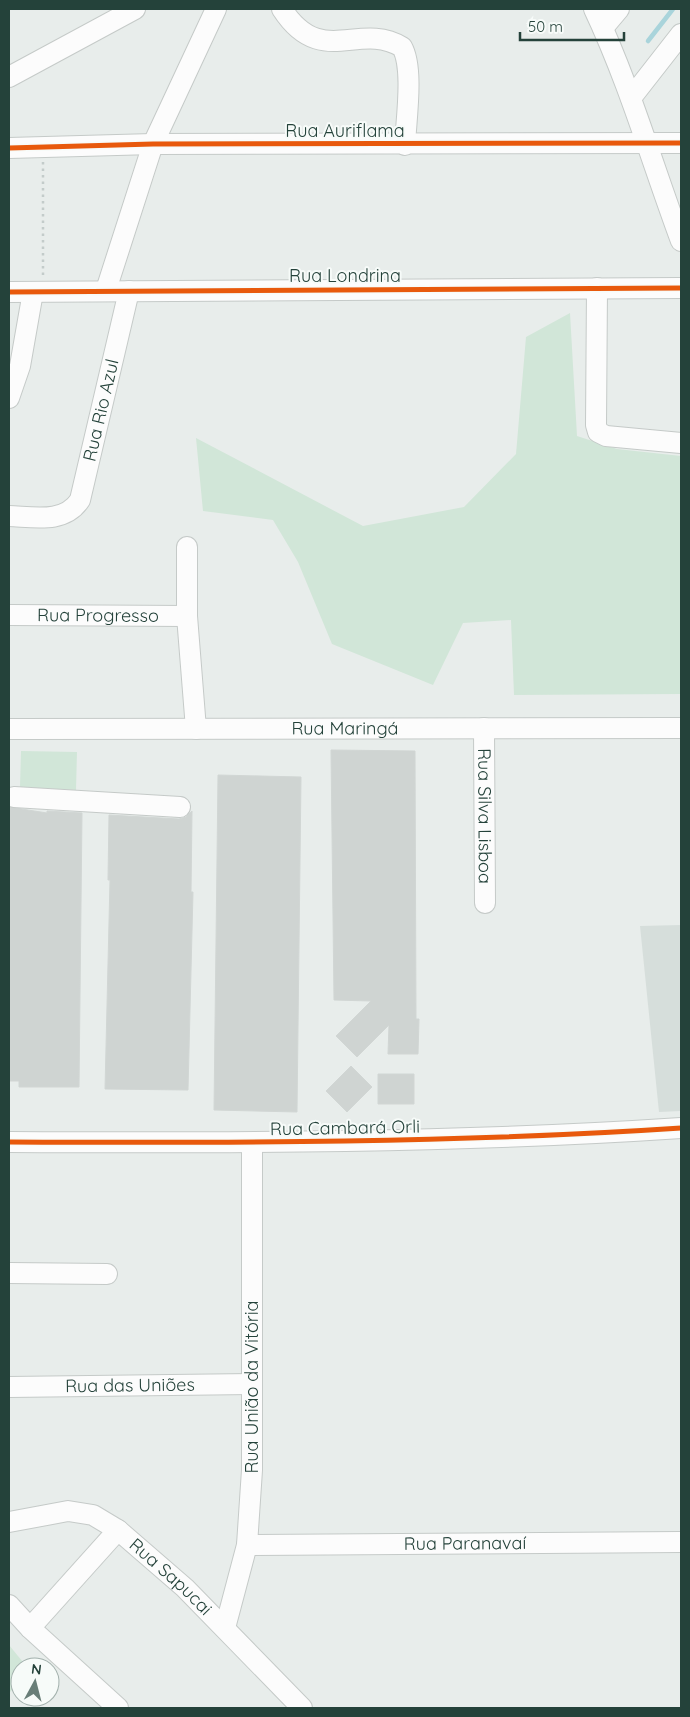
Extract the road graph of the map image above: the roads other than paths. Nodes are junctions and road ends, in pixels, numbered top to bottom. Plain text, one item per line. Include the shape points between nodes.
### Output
1 (135, 9) edge
2 (216, 9) edge
3 (282, 9) edge
4 (594, 9) edge
5 (619, 9) edge
6 (603, 28) junction
7 (681, 34) edge
8 (11, 71) edge
9 (631, 98) junction
10 (645, 143) junction
11 (681, 143) edge
12 (154, 144) junction
13 (405, 145) junction
14 (9, 148) edge
15 (681, 240) edge
16 (597, 288) junction
17 (681, 288) edge
18 (106, 290) junction
19 (38, 291) junction
20 (128, 291) junction
21 (9, 292) edge
22 (9, 398) edge
23 (681, 443) edge
24 (9, 516) edge
25 (187, 547) dead end
26 (9, 616) edge
27 (187, 616) junction
28 (484, 728) junction
29 (681, 728) edge
30 (9, 729) edge
31 (196, 729) junction
32 (14, 797) dead end
33 (180, 807) dead end
34 (485, 903) dead end
35 (681, 1128) edge
36 (9, 1142) edge
37 (252, 1143) junction
38 (9, 1273) edge
39 (107, 1274) dead end
40 (252, 1384) junction
41 (9, 1387) edge
42 (9, 1522) edge
43 (118, 1530) junction
44 (681, 1542) edge
45 (247, 1545) junction
46 (9, 1605) edge
47 (30, 1628) junction
48 (225, 1628) junction
49 (118, 1708) edge
50 (302, 1708) edge

1 - 8 street
2 - 12 street
3 - 13 street via 292,24 312,38 327,41 381,40 402,48 407,69
4 - 6 street
5 - 6 street
6 - 9 street
7 - 9 street
9 - 10 street
10 - 11 street, Rua Auriflama
10 - 13 street, Rua Auriflama
10 - 15 street
12 - 13 street, Rua Auriflama
12 - 14 street, Rua Auriflama
12 - 18 street
16 - 17 street, Rua Londrina
16 - 20 street, Rua Londrina
16 - 23 street via 598,432 606,436
18 - 19 street, Rua Londrina
18 - 20 street, Rua Londrina
19 - 21 street, Rua Londrina
19 - 22 street
20 - 24 street, Rua Rio Azul via 84,490 75,508 56,518
25 - 27 street
26 - 27 street, Rua Progresso
27 - 31 street
28 - 29 street, Rua Maringá
28 - 31 street, Rua Maringá
28 - 34 street, Rua Silva Lisboa
30 - 31 street, Rua Maringá
32 - 33 street
35 - 37 street, Rua Cambará Orli via 566,1136
36 - 37 street, Rua Cambará Orli
37 - 40 street, Rua União da Vitória
38 - 39 street
40 - 41 street, Rua das Uniões
40 - 45 street, Rua União da Vitória via 252,1470
42 - 43 street, Rua Sapucai via 74,1512 93,1515
43 - 47 street
43 - 48 street, Rua Sapucai
44 - 45 street, Rua Paranavaí
45 - 48 street, Rua União da Vitória
46 - 47 street
47 - 49 street
48 - 50 street, Rua Sapucai

